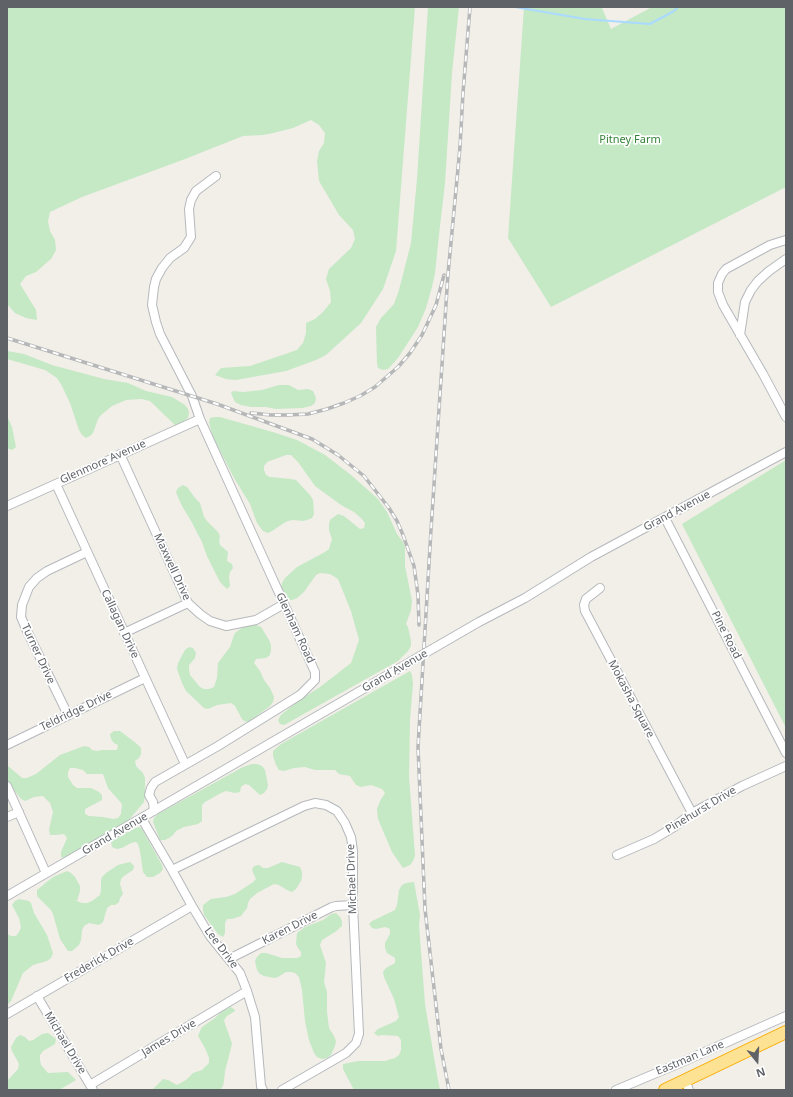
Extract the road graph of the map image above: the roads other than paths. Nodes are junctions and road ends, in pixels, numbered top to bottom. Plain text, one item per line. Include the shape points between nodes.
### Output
1 (216, 176) dead end
2 (786, 240) edge
3 (786, 259) edge
4 (740, 335) junction
5 (786, 417) edge
6 (200, 419) junction
7 (786, 452) edge
8 (120, 454) junction
9 (56, 484) junction
10 (7, 506) edge
11 (665, 518) junction
12 (87, 552) junction
13 (600, 588) dead end
14 (188, 603) junction
15 (284, 604) junction
16 (124, 633) junction
17 (145, 678) junction
18 (68, 715) junction
19 (7, 745) edge
20 (786, 753) edge
21 (185, 764) junction
22 (786, 766) edge
23 (7, 786) edge
24 (154, 811) junction
25 (19, 812) junction
26 (692, 814) junction
27 (7, 818) edge
28 (142, 818) junction
29 (617, 855) dead end
30 (172, 870) junction
31 (46, 873) junction
32 (7, 896) edge
33 (192, 906) junction
34 (353, 906) junction
35 (229, 959) junction
36 (247, 991) junction
37 (37, 996) junction
38 (7, 1014) edge
39 (786, 1016) edge
40 (786, 1032) edge
41 (687, 1085) edge
42 (92, 1087) edge
43 (263, 1090) edge
44 (282, 1090) edge
45 (616, 1090) edge
46 (665, 1090) edge

1 - 6 street, Glenham Road via 196,191 191,200 191,237 184,248 170,258 162,268 156,279 152,305 160,334 192,396
2 - 4 street via 770,245 726,268 722,274 718,292 722,305
3 - 4 street via 769,271 752,290 745,302
4 - 5 street
6 - 8 street, Glenmore Avenue
6 - 15 street, Glenham Road
7 - 11 street, Grand Avenue
8 - 9 street, Glenmore Avenue
8 - 14 street, Maxwell Drive
9 - 10 street, Glenmore Avenue
9 - 12 street, Callagan Drive
11 - 20 street, Pine Road
11 - 24 street, Grand Avenue, bridge via 591,557 525,598 479,622
12 - 16 street, Callagan Drive
12 - 18 street, Turner Drive via 46,571 37,578 29,587 22,605 21,617
13 - 26 street, Mokasha Square via 586,599 585,611
14 - 15 street, Maxwell Drive via 210,621 226,626 256,620
14 - 16 street
15 - 21 street, Glenham Road via 315,672 315,680 300,695
16 - 17 street, Callagan Drive
17 - 18 street, Teldridge Drive
17 - 21 street, Callagan Drive
18 - 19 street, Teldridge Drive
21 - 24 street, Glenham Road via 155,782 151,788
22 - 26 street, Pinehurst Drive via 742,786
23 - 25 street
24 - 28 street, Grand Avenue
25 - 27 street
25 - 31 street
26 - 29 street, Pinehurst Drive via 654,839
28 - 30 street, Lee Drive
28 - 31 street, Grand Avenue
30 - 33 street, Lee Drive
30 - 34 street, Michael Drive via 304,806 315,803 326,805 337,812 346,823 351,837
31 - 32 street, Grand Avenue
33 - 35 street, Lee Drive via 210,936
33 - 37 street, Frederick Drive
34 - 35 street, Karen Drive via 332,907
34 - 44 street, Michael Drive via 359,1025 356,1043 346,1053
35 - 36 street, Lee Drive via 240,974
36 - 42 street, James Drive
36 - 43 street, Lee Drive via 255,1017
37 - 38 street, Frederick Drive
37 - 42 street, Michael Drive
39 - 45 street, Eastman Lane
40 - 41 highway
41 - 46 highway

